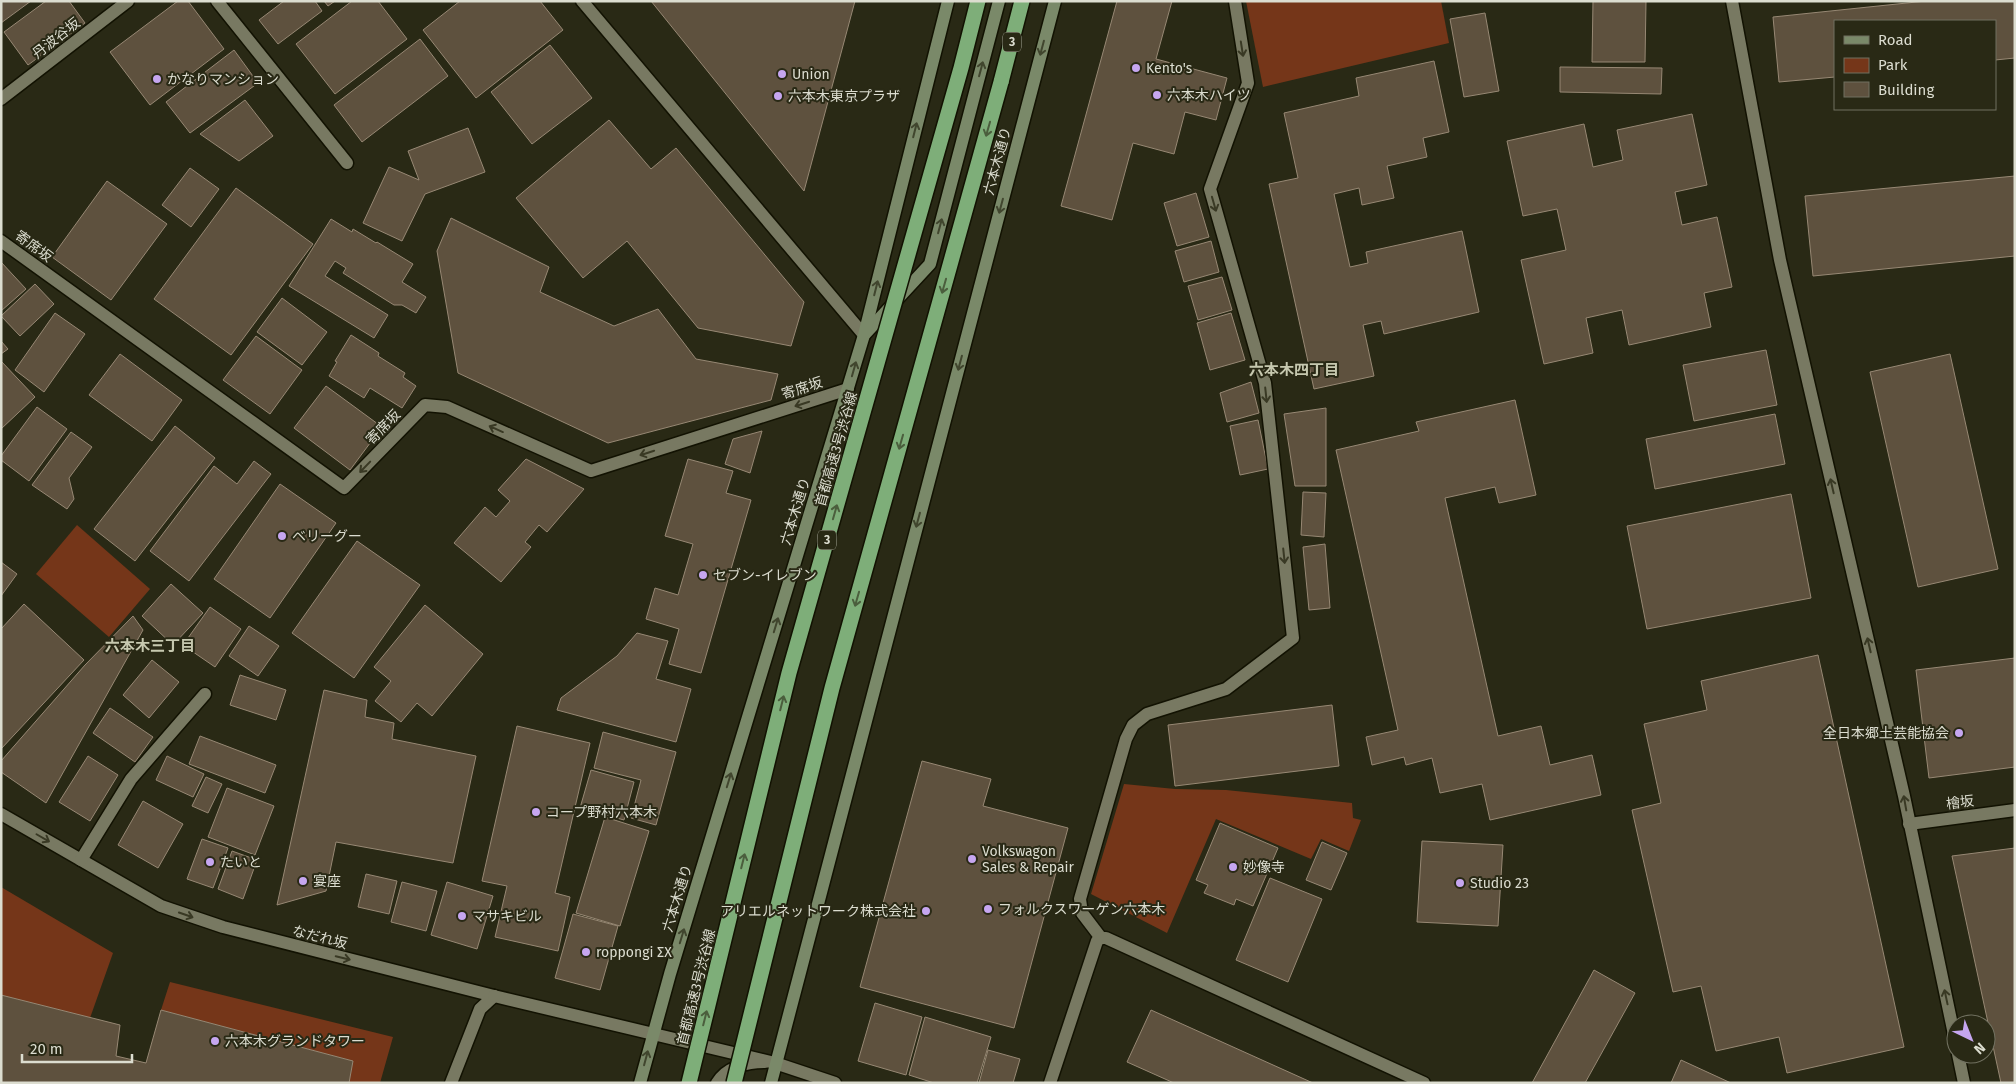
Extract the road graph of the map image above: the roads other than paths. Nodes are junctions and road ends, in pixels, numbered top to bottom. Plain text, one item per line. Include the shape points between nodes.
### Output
1 (128, 1) edge
2 (217, 1) edge
3 (582, 1) edge
4 (948, 1) edge
5 (978, 1) edge
6 (999, 1) edge
7 (1022, 1) edge
8 (1054, 1) edge
9 (1235, 1) edge
10 (1732, 1) edge
11 (1, 99) edge
12 (347, 162) dead end
13 (1, 241) edge
14 (864, 335) junction
15 (848, 389) junction
16 (205, 694) dead end
17 (2015, 810) edge
18 (1, 814) edge
19 (1909, 824) junction
20 (81, 860) junction
21 (1101, 938) junction
22 (494, 996) junction
23 (1950, 1014) edge
24 (653, 1033) junction
25 (775, 1063) junction
26 (1960, 1064) edge
27 (451, 1083) edge
28 (640, 1083) edge
29 (689, 1083) edge
30 (716, 1083) edge
31 (734, 1083) edge
32 (771, 1083) edge
33 (835, 1083) edge
34 (1050, 1083) edge
35 (1424, 1083) edge
36 (1964, 1083) edge

1 - 11 street, 丹波谷坂
2 - 12 street
3 - 14 street
14 -> 4 main road, 六本木通り
29 -> 5 highway, 首都高速3号渋谷線 / 3, bridge via 789,673
14 -> 6 main road via 930,264
7 -> 31 highway, 3, bridge via 832,688
8 -> 25 main road, 六本木通り
9 -> 21 street via 1248,83 1210,189 1264,383 1293,638 1226,689 1147,714 1133,725 1080,899 1082,913
19 -> 10 street via 1780,260
15 -> 13 street, 寄席坂 via 591,470 448,407 425,405 344,488
15 -> 14 main road, 六本木通り
24 -> 15 main road, 六本木通り
16 - 20 street via 131,779
17 - 19 street, 檜坂
18 -> 20 street, なだれ坂
23 -> 19 street
20 -> 22 street, なだれ坂 via 161,906 223,927
21 - 34 street via 1097,941
21 - 35 street
22 - 24 street, なだれ坂
22 - 27 street via 480,1009
24 - 25 street, なだれ坂
28 -> 24 main road, 六本木通り
25 - 30 street via 752,1062 733,1068
25 - 32 main road, 六本木通り
25 - 33 street
26 - 36 street

